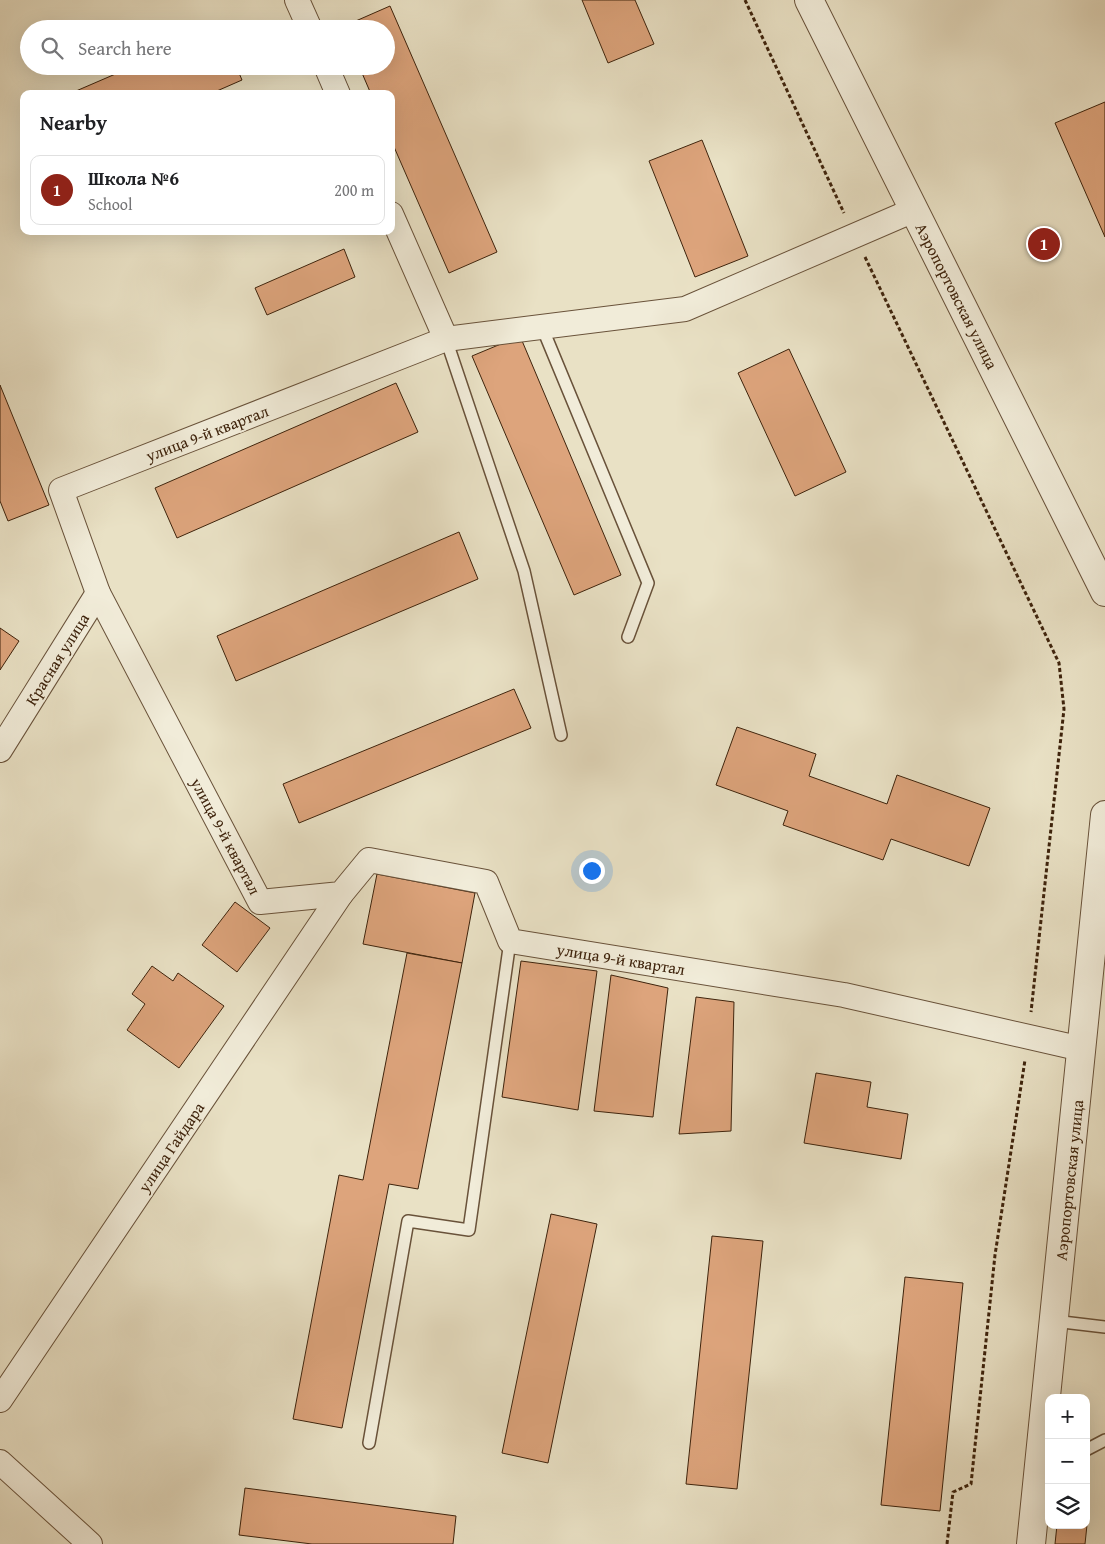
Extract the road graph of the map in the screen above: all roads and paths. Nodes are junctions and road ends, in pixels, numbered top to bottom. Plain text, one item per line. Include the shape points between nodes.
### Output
1 (297, 0) edge
2 (745, 0) edge
3 (809, 0) edge
4 (306, 20) edge
5 (330, 75) edge
6 (336, 90) edge
7 (914, 210) junction
8 (395, 223) edge
9 (854, 236) junction
10 (542, 327) junction
11 (446, 339) junction
12 (1105, 592) edge
13 (98, 593) junction
14 (628, 637) dead end
15 (561, 735) dead end
16 (0, 750) edge
17 (1105, 815) edge
18 (341, 894) junction
19 (1099, 932) edge
20 (510, 941) junction
21 (1028, 1037) junction
22 (1082, 1049) junction
23 (1054, 1321) junction
24 (1105, 1327) edge
25 (0, 1400) edge
26 (1105, 1440) edge
27 (369, 1443) dead end
28 (1090, 1448) edge
29 (0, 1462) edge
30 (1044, 1474) edge
31 (90, 1544) edge
32 (947, 1544) edge
33 (1031, 1544) edge

1 - 4 street
2 - 9 path
3 - 7 street, Аэропортовская улица
5 - 6 street
7 - 9 street
7 - 12 street, Аэропортовская улица
8 - 11 street
9 - 10 street via 685,309
9 - 21 path via 1059,663 1064,709
10 - 11 street
10 - 14 lane via 648,583
11 - 13 street, улица 9-й квартал via 61,490
11 - 15 lane via 524,571
13 - 16 street, Красная улица
13 - 18 street, улица 9-й квартал via 260,902
17 - 19 street, Аэропортовская улица
18 - 20 street via 368,860 486,882
18 - 25 street, улица Гайдара
19 - 22 street, Аэропортовская улица
20 - 21 street, улица 9-й квартал via 844,995
20 - 27 lane via 469,1230 408,1221
21 - 22 street, улица 9-й квартал
21 - 32 path via 995,1256 971,1484 953,1492
22 - 23 street, Аэропортовская улица
23 - 24 lane
23 - 30 street, Аэропортовская улица
26 - 28 lane
29 - 31 street
30 - 33 street, Аэропортовская улица

